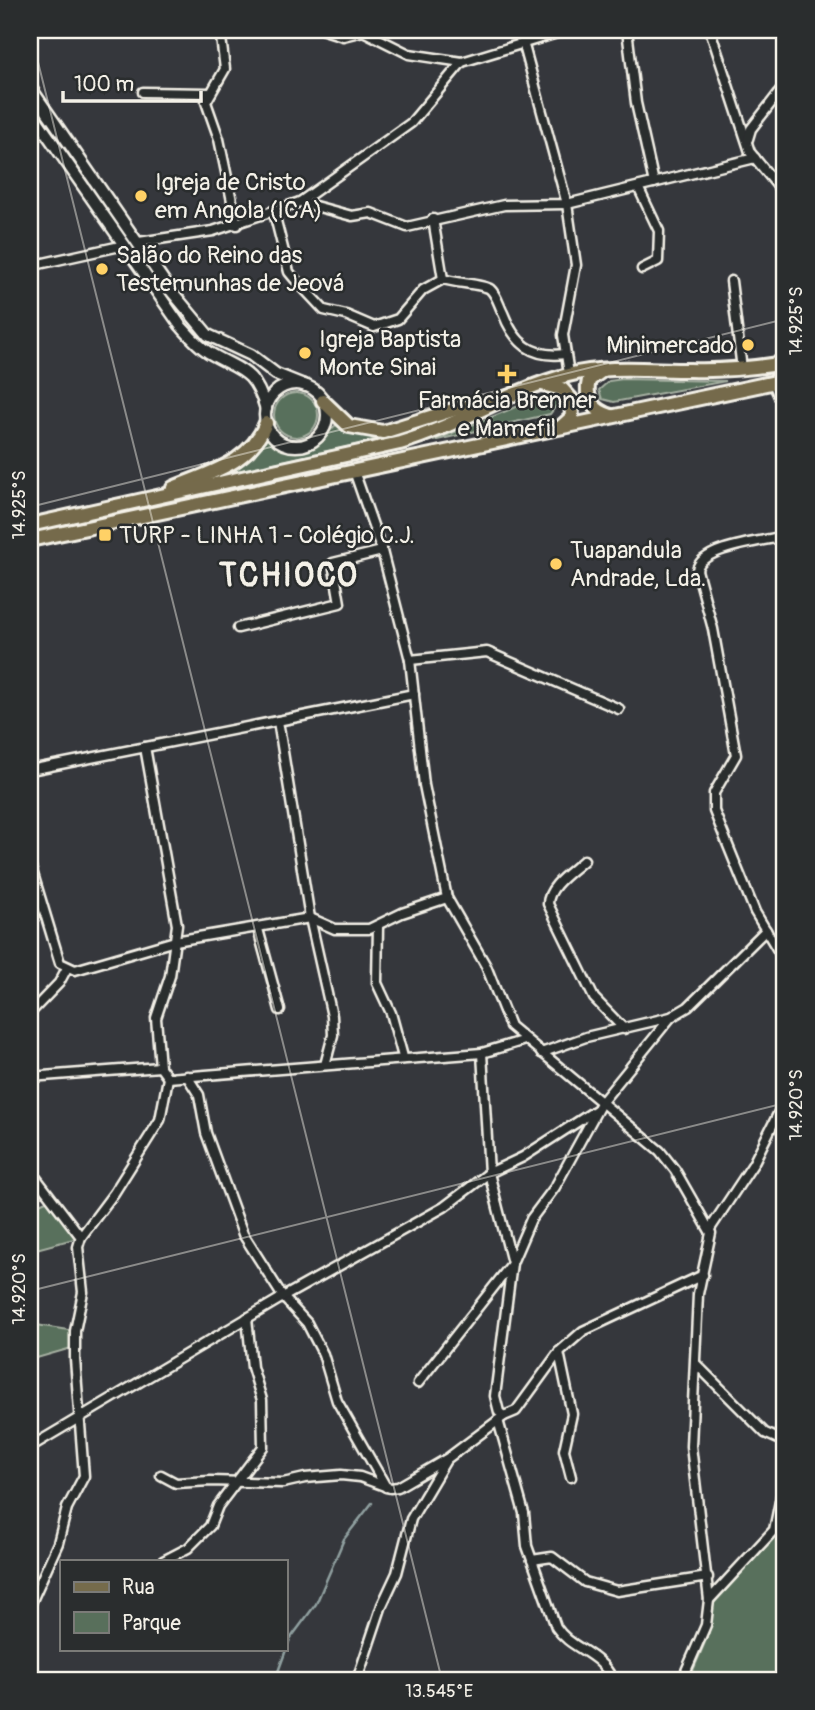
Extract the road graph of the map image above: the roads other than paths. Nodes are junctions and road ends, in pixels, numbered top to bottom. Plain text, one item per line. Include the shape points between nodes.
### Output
1 (220, 30) edge
2 (324, 30) edge
3 (567, 30) edge
4 (627, 30) edge
5 (710, 30) edge
6 (548, 33) edge
7 (523, 42) junction
8 (461, 62) junction
9 (785, 85) edge
10 (30, 87) edge
11 (143, 92) dead end
12 (209, 93) junction
13 (30, 110) edge
14 (34, 126) edge
15 (748, 139) junction
16 (755, 158) junction
17 (654, 183) junction
18 (638, 187) junction
19 (300, 202) junction
20 (567, 204) junction
21 (785, 204) edge
22 (274, 213) junction
23 (433, 219) junction
24 (237, 225) junction
25 (139, 242) junction
26 (125, 245) junction
27 (30, 266) edge
28 (642, 269) dead end
29 (443, 279) junction
30 (731, 281) dead end
31 (565, 354) junction
32 (785, 363) edge
33 (742, 369) junction
34 (603, 370) junction
35 (569, 374) junction
36 (779, 382) edge
37 (539, 384) junction
38 (306, 386) junction
39 (323, 401) junction
40 (501, 401) junction
41 (265, 409) junction
42 (785, 410) edge
43 (613, 416) junction
44 (266, 423) junction
45 (561, 428) junction
46 (354, 471) junction
47 (143, 500) junction
48 (30, 526) edge
49 (785, 536) edge
50 (30, 540) edge
51 (382, 551) junction
52 (238, 628) dead end
53 (411, 660) junction
54 (414, 694) junction
55 (619, 709) dead end
56 (278, 722) junction
57 (145, 747) junction
58 (30, 770) edge
59 (584, 860) dead end
60 (30, 864) edge
61 (447, 898) junction
62 (310, 918) junction
63 (377, 926) junction
64 (258, 929) junction
65 (766, 930) junction
66 (174, 941) junction
67 (785, 962) edge
68 (67, 968) junction
69 (280, 1010) dead end
70 (30, 1013) edge
71 (671, 1017) junction
72 (624, 1029) junction
73 (525, 1040) junction
74 (482, 1053) junction
75 (541, 1053) junction
76 (402, 1057) junction
77 (325, 1065) junction
78 (160, 1067) junction
79 (187, 1076) junction
80 (30, 1077) edge
81 (168, 1078) junction
82 (785, 1100) edge
83 (598, 1106) junction
84 (30, 1170) edge
85 (489, 1173) junction
86 (709, 1229) junction
87 (82, 1237) junction
88 (513, 1263) junction
89 (703, 1275) junction
90 (284, 1297) junction
91 (247, 1318) junction
92 (559, 1352) junction
93 (696, 1364) junction
94 (418, 1383) dead end
95 (81, 1416) junction
96 (501, 1418) junction
97 (785, 1442) edge
98 (30, 1447) edge
99 (448, 1458) junction
100 (161, 1475) dead end
101 (571, 1477) dead end
102 (785, 1477) edge
103 (236, 1482) junction
104 (386, 1487) junction
105 (165, 1560) edge
106 (532, 1560) junction
107 (708, 1577) junction
108 (709, 1600) junction
109 (30, 1605) edge
110 (357, 1680) edge
111 (613, 1680) edge
112 (682, 1680) edge

1 - 12 street via 225,69
2 - 8 street via 343,36 363,31 410,54
3 - 6 street
4 - 17 street via 636,103
5 - 15 street
6 - 7 street
7 - 8 street
7 - 20 street
8 - 19 street via 411,123
9 - 15 street
10 - 25 street
11 - 12 street
12 - 24 street via 206,102 219,139
13 - 14 street
14 - 26 street
15 - 16 street
16 - 17 street
16 - 21 street via 780,189
17 - 18 street
18 - 20 street
18 - 28 street via 660,238 658,261
19 - 22 street
19 - 23 street via 352,216 371,213 401,226
20 - 23 street via 504,205
20 - 31 street via 576,265 563,335
22 - 24 street
22 - 29 street via 289,272 324,310 334,314 374,327 386,326 423,290
23 - 29 street
24 - 25 street
25 - 38 street via 168,287 208,335
26 - 27 street
26 - 41 street via 188,334 208,352 242,368 257,386
29 - 31 street via 489,288 511,330 534,353
30 - 33 street
31 - 35 street
32 - 33 main road
33 - 34 main road
34 - 35 main road
34 - 43 main road via 589,380 587,395 596,409
35 - 37 main road
36 - 42 street
36 - 43 main road
37 - 40 main road
37 - 45 main road via 562,389 571,399 572,417
38 - 39 street
38 - 41 street via 281,389
39 - 40 main road via 349,426 383,432 456,409
39 - 44 street via 323,429 307,444 284,444
40 - 47 main road via 400,443
41 - 44 street
43 - 45 main road
44 - 47 main road via 255,445 240,458
45 - 46 main road
46 - 50 main road
46 - 51 street
47 - 48 main road
49 - 65 street via 707,554 697,570 736,755 714,793 714,811
51 - 52 street via 333,563 340,603
51 - 53 street
53 - 54 street
53 - 55 street via 487,652
54 - 56 street
54 - 61 street via 424,785
56 - 57 street
56 - 62 street
57 - 58 street
57 - 66 street via 177,925
59 - 72 street via 554,888 548,904 594,998
60 - 68 street via 60,963
61 - 63 street via 402,912
61 - 73 street via 486,966 510,1026
62 - 63 street via 335,929
62 - 64 street
62 - 77 street via 333,1026
63 - 76 street via 377,983 391,1013
64 - 66 street
64 - 69 street
65 - 67 street
65 - 71 street via 688,1007
66 - 68 street via 85,968
66 - 78 street via 167,988 156,1018
68 - 70 street
71 - 72 street
71 - 83 street
72 - 75 street
73 - 74 street
73 - 75 street
74 - 76 street
74 - 85 street
75 - 83 street
76 - 77 street
77 - 79 street
78 - 80 street
78 - 81 street
79 - 81 street
79 - 90 street via 199,1094 205,1133 243,1234
81 - 87 street via 160,1120
82 - 86 street via 753,1164
83 - 85 street via 523,1157
83 - 86 street via 660,1151
83 - 88 street via 555,1187 531,1219
84 - 87 street
85 - 88 street
85 - 90 street via 444,1207
86 - 89 street
87 - 95 street via 78,1247 83,1292 75,1331
88 - 94 street
88 - 96 street via 495,1396
89 - 92 street via 599,1322
89 - 93 street
90 - 91 street
90 - 104 street via 316,1338 337,1401
91 - 95 street
91 - 103 street via 265,1430 263,1447
92 - 96 street via 516,1411
92 - 101 street via 572,1414 564,1450
93 - 97 street via 765,1433
93 - 107 street via 692,1462
95 - 98 street
95 - 109 street via 84,1476
96 - 99 street
96 - 106 street
99 - 104 street via 406,1483
99 - 110 street via 411,1519 397,1573
100 - 103 street via 176,1483
102 - 108 street via 774,1530
103 - 104 street via 283,1483 341,1475
103 - 105 street via 210,1526 188,1548
106 - 107 street via 551,1556 585,1582 617,1591
106 - 111 street via 561,1635 596,1657
107 - 108 street
108 - 112 street via 706,1625

